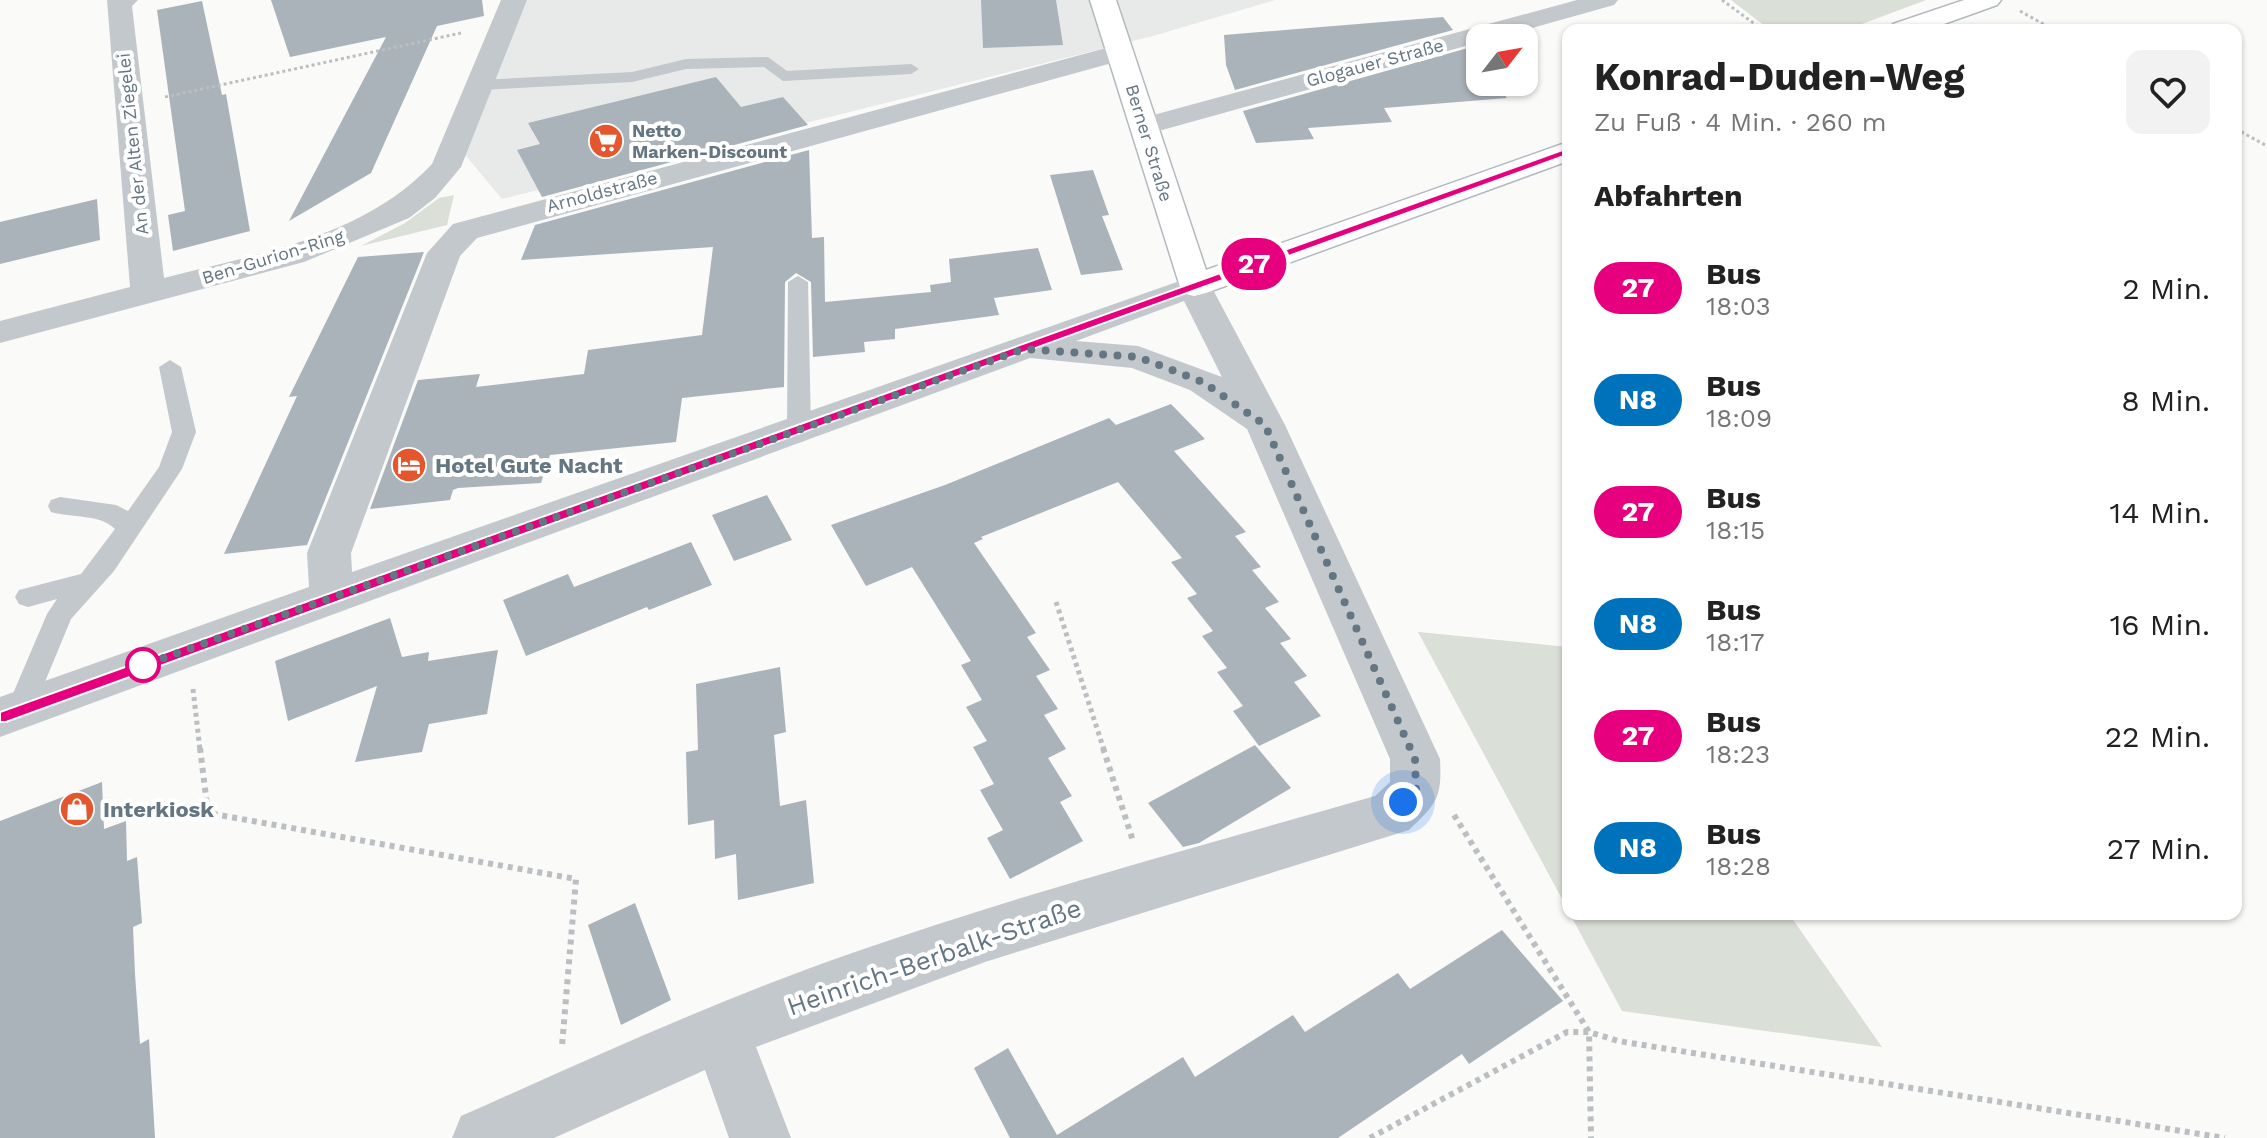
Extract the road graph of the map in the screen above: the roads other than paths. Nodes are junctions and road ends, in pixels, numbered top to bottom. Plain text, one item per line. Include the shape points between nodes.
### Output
1 (125, 0) edge
2 (514, 0) edge
3 (1103, 0) edge
4 (1605, 0) edge
5 (1988, 0) edge
6 (1919, 24) edge
7 (1121, 52) junction
8 (911, 69) dead end
9 (480, 85) junction
10 (1145, 126) junction
11 (1562, 153) edge
12 (798, 282) dead end
13 (1194, 286) junction
14 (148, 293) junction
15 (0, 332) edge
16 (1024, 349) junction
17 (170, 367) dead end
18 (1265, 425) junction
19 (799, 431) junction
20 (60, 506) dead end
21 (129, 528) junction
22 (90, 581) junction
23 (332, 596) junction
24 (28, 597) dead end
25 (10, 714) edge
26 (721, 1032) junction
27 (483, 1138) edge
28 (760, 1138) edge

1 - 14 street, An der Alten Ziegelei via 119,1
2 - 9 street, Ben-Gurion-Ring
3 - 7 street, Berner Straße
4 - 10 street, Glogauer Straße
5 - 6 street
7 - 10 street, Berner Straße
7 - 23 street, Arnoldstraße via 465,231 444,253 329,553
8 - 9 lane via 783,76 768,62 686,64 632,77
9 - 14 street, Ben-Gurion-Ring via 446,167 398,211 305,250
10 - 13 street, Berner Straße
11 - 13 street
12 - 19 lane
13 - 16 street
13 - 18 street
14 - 15 street, Ben-Gurion-Ring
16 - 18 street via 1138,357 1203,382
16 - 19 street
17 - 21 lane via 184,432 170,469
18 - 26 street, Heinrich-Berbalk-Straße via 1415,759 1416,790 1391,814 964,941
19 - 23 street
20 - 21 lane via 116,514
21 - 22 lane
22 - 24 lane
22 - 25 lane via 60,614
23 - 25 street
26 - 27 street, Heinrich-Berbalk-Straße
26 - 28 street

